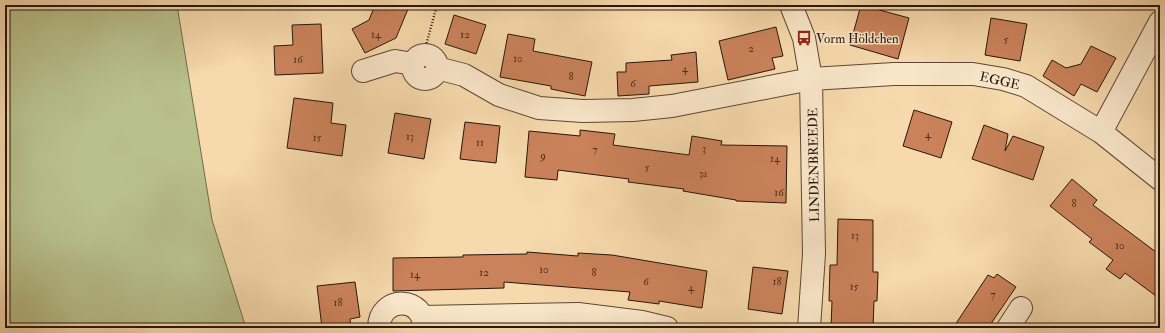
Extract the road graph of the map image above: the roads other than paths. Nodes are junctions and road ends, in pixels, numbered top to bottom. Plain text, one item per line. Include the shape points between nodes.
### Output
1 (791, 5) edge
2 (1160, 22) edge
3 (363, 71) dead end
4 (811, 79) junction
5 (1101, 132) junction
6 (1160, 179) edge
7 (1021, 308) dead end
8 (423, 322) edge
9 (642, 325) edge
10 (379, 328) edge
11 (667, 328) edge
12 (809, 328) edge
13 (1008, 328) edge

1 - 4 street, LINDENBREEDE via 804,38
2 - 5 street
3 - 4 street via 395,62 424,62 464,76 499,95 539,108 582,111 672,106
4 - 5 street, EGGE via 894,74 973,74 1003,79 1026,86
4 - 12 street, LINDENBREEDE via 814,254
5 - 6 street, EGGE
7 - 13 street
8 - 9 street via 578,314
8 - 10 street via 413,306 399,303 386,309 379,322
9 - 11 street

